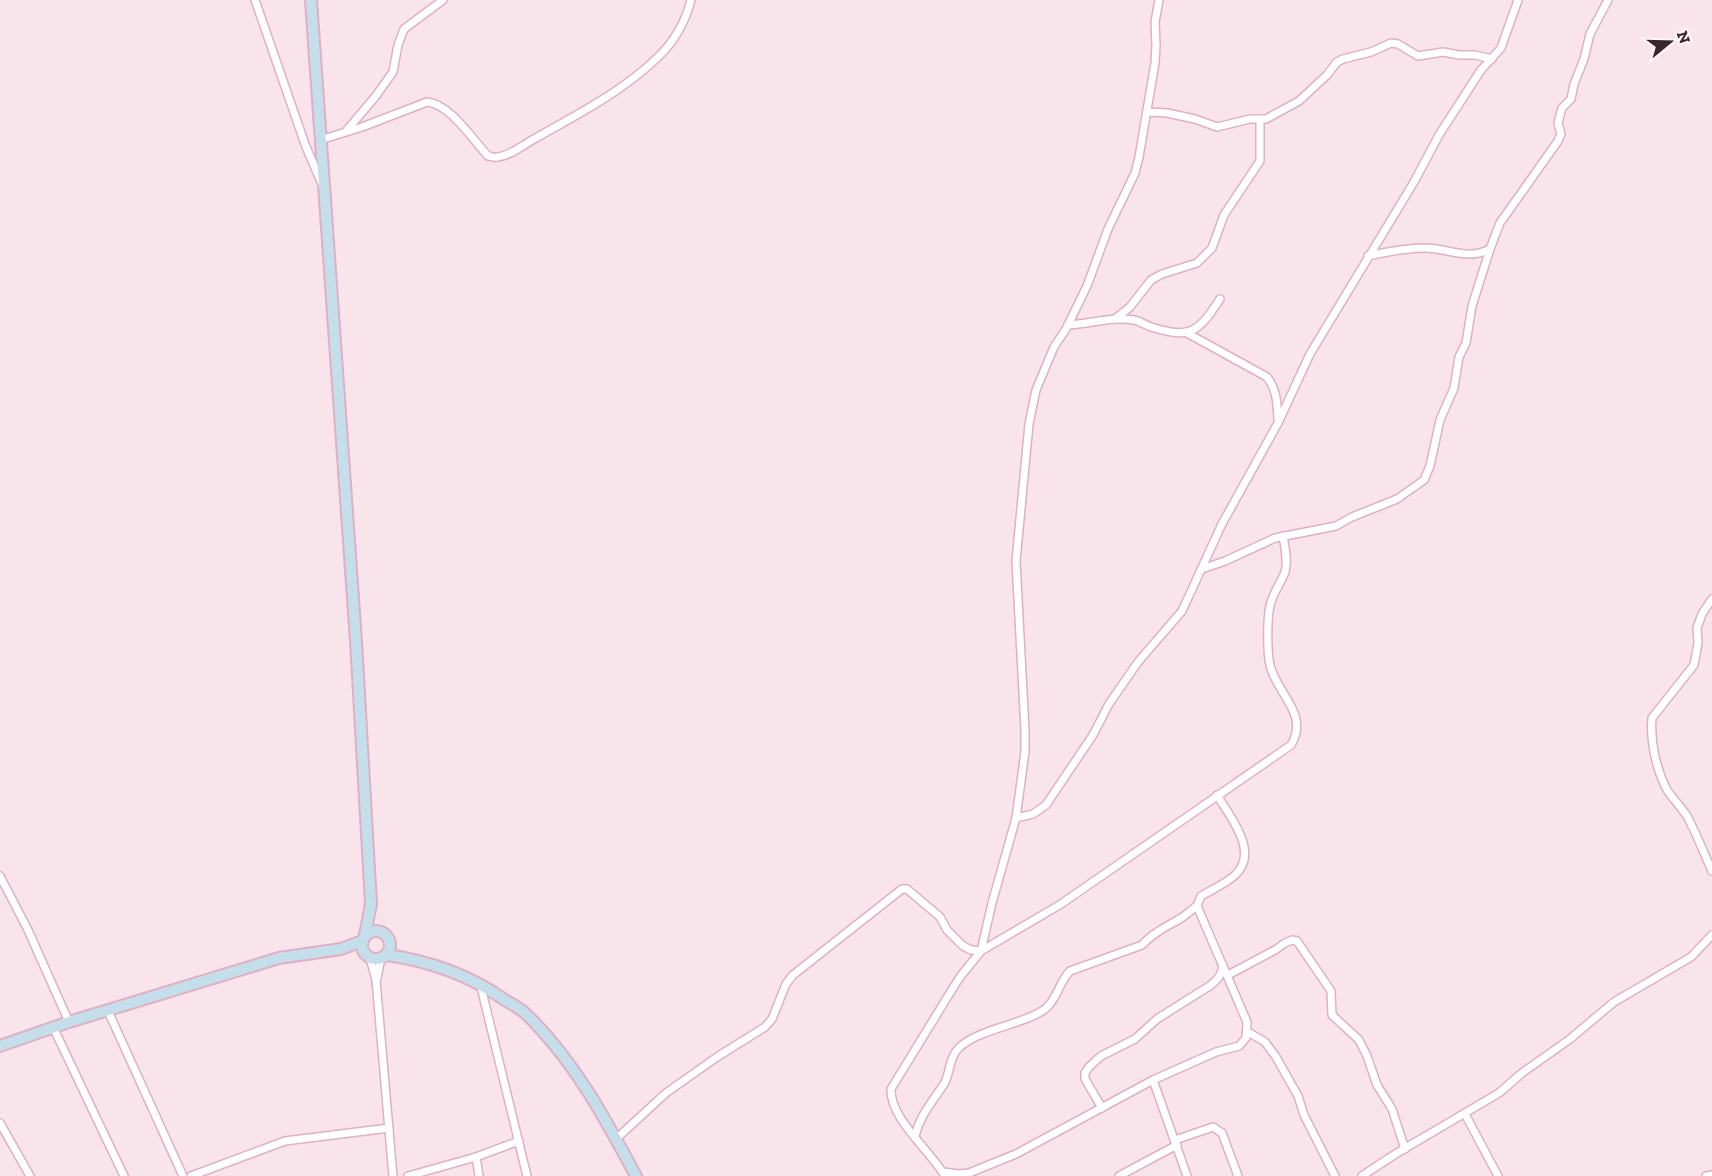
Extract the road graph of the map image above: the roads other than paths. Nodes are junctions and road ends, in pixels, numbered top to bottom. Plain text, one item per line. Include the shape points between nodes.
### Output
1 (255, 0) edge
2 (310, 0) edge
3 (443, 0) edge
4 (691, 0) edge
5 (1159, 0) edge
6 (1518, 0) edge
7 (1608, 0) edge
8 (1492, 59) junction
9 (1147, 112) junction
10 (1260, 119) junction
11 (345, 132) junction
12 (320, 140) junction
13 (323, 188) junction
14 (1490, 249) junction
15 (1368, 256) junction
16 (1220, 299) dead end
17 (1115, 320) junction
18 (1068, 325) junction
19 (1187, 333) junction
20 (1278, 423) junction
21 (1284, 536) junction
22 (1202, 569) junction
23 (1712, 599) edge
24 (1216, 795) junction
25 (1016, 818) junction
26 (1712, 871) edge
27 (0, 876) edge
28 (371, 904) junction
29 (1197, 906) junction
30 (382, 932) junction
31 (1712, 935) edge
32 (363, 938) junction
33 (390, 942) junction
34 (341, 949) junction
35 (981, 951) junction
36 (376, 956) junction
37 (414, 959) junction
38 (1223, 965) junction
39 (1228, 975) junction
40 (480, 983) junction
41 (108, 1011) junction
42 (69, 1022) junction
43 (53, 1027) junction
44 (1248, 1032) junction
45 (0, 1046) edge
46 (1153, 1080) junction
47 (1102, 1108) junction
48 (1465, 1114) junction
49 (0, 1123) edge
50 (389, 1128) junction
51 (915, 1136) junction
52 (616, 1139) junction
53 (519, 1141) junction
54 (1176, 1142) junction
55 (1405, 1149) junction
56 (476, 1157) junction
57 (944, 1174) edge
58 (1712, 1175) edge
59 (30, 1176) edge
60 (124, 1176) edge
61 (183, 1176) edge
62 (191, 1176) edge
63 (393, 1176) edge
64 (408, 1176) edge
65 (480, 1176) edge
66 (527, 1176) edge
67 (636, 1176) edge
68 (1119, 1176) edge
69 (1187, 1176) edge
70 (1238, 1176) edge
71 (1335, 1176) edge
72 (1362, 1176) edge
73 (1498, 1176) edge
74 (1706, 1176) edge

1 - 13 street
2 - 12 main road
3 - 11 street via 404,29 393,72
4 - 11 street via 680,29 656,59 574,116 496,158 488,156 435,103 427,102
5 - 9 street
6 - 8 street via 1506,40
7 - 14 street via 1590,34 1571,99 1562,108 1558,141 1500,223
8 - 10 street via 1443,52 1418,56 1391,43 1343,59 1299,101
8 - 15 street via 1439,135
9 - 10 street via 1167,113 1217,127
9 - 18 street via 1134,173
10 - 17 street via 1260,161 1224,215 1212,248 1197,263 1151,280
11 - 12 street
12 - 13 main road
13 - 28 main road
14 - 15 street via 1473,255 1427,248
14 - 21 street via 1428,475 1404,495 1370,512 1336,526
15 - 20 street via 1310,354
16 - 19 street via 1195,330
17 - 18 street
17 - 19 street via 1135,320
18 - 25 street via 1036,390 1029,424 1016,561 1025,730
19 - 20 street via 1267,377 1276,395
20 - 22 street via 1222,524
21 - 22 street
21 - 24 street via 1285,571 1270,604 1270,665 1294,711 1297,735 1291,745
22 - 25 street via 1182,612 1138,662 1046,805 1033,814
23 - 26 street via 1696,628 1694,665 1652,718 1651,727 1661,776 1686,816
24 - 29 street via 1241,833 1245,857 1234,876 1201,896
24 - 35 street via 1061,904
25 - 35 street
27 - 42 street
28 - 30 main road
28 - 32 main road
29 - 38 street
29 - 51 street via 1142,945 1070,971 1042,1012 994,1030 957,1050 946,1080 918,1122
30 - 32 main road via 373,931
30 - 33 main road
31 - 48 street via 1690,957 1614,1002 1499,1094
32 - 34 main road
32 - 36 main road via 362,948
33 - 36 main road
33 - 37 main road
34 - 36 main road
34 - 41 main road via 279,958
35 - 51 street via 950,993 891,1089 898,1114
35 - 52 street via 963,946 940,917 902,889 793,975 765,1027 666,1093
36 - 37 main road
36 - 50 street
37 - 40 main road
38 - 39 street
38 - 47 street via 1219,979 1089,1067 1085,1079
39 - 44 street
39 - 55 street via 1285,942 1297,941 1331,991 1332,1015 1363,1048 1377,1085 1392,1109
40 - 52 main road via 524,1012 565,1059
40 - 53 street
41 - 42 main road
41 - 61 street
42 - 43 main road
43 - 45 main road
43 - 60 street
44 - 46 street via 1239,1046
44 - 71 street via 1265,1042 1276,1058
46 - 47 street
46 - 54 street
47 - 57 street via 1016,1154 969,1173
48 - 55 street
48 - 73 street
49 - 59 street
50 - 62 street via 285,1141
50 - 63 street
51 - 57 street
52 - 67 main road
53 - 56 street
53 - 66 street
54 - 68 street
54 - 69 street
54 - 70 street via 1218,1128
55 - 72 street
56 - 64 street
56 - 65 street
58 - 74 street

